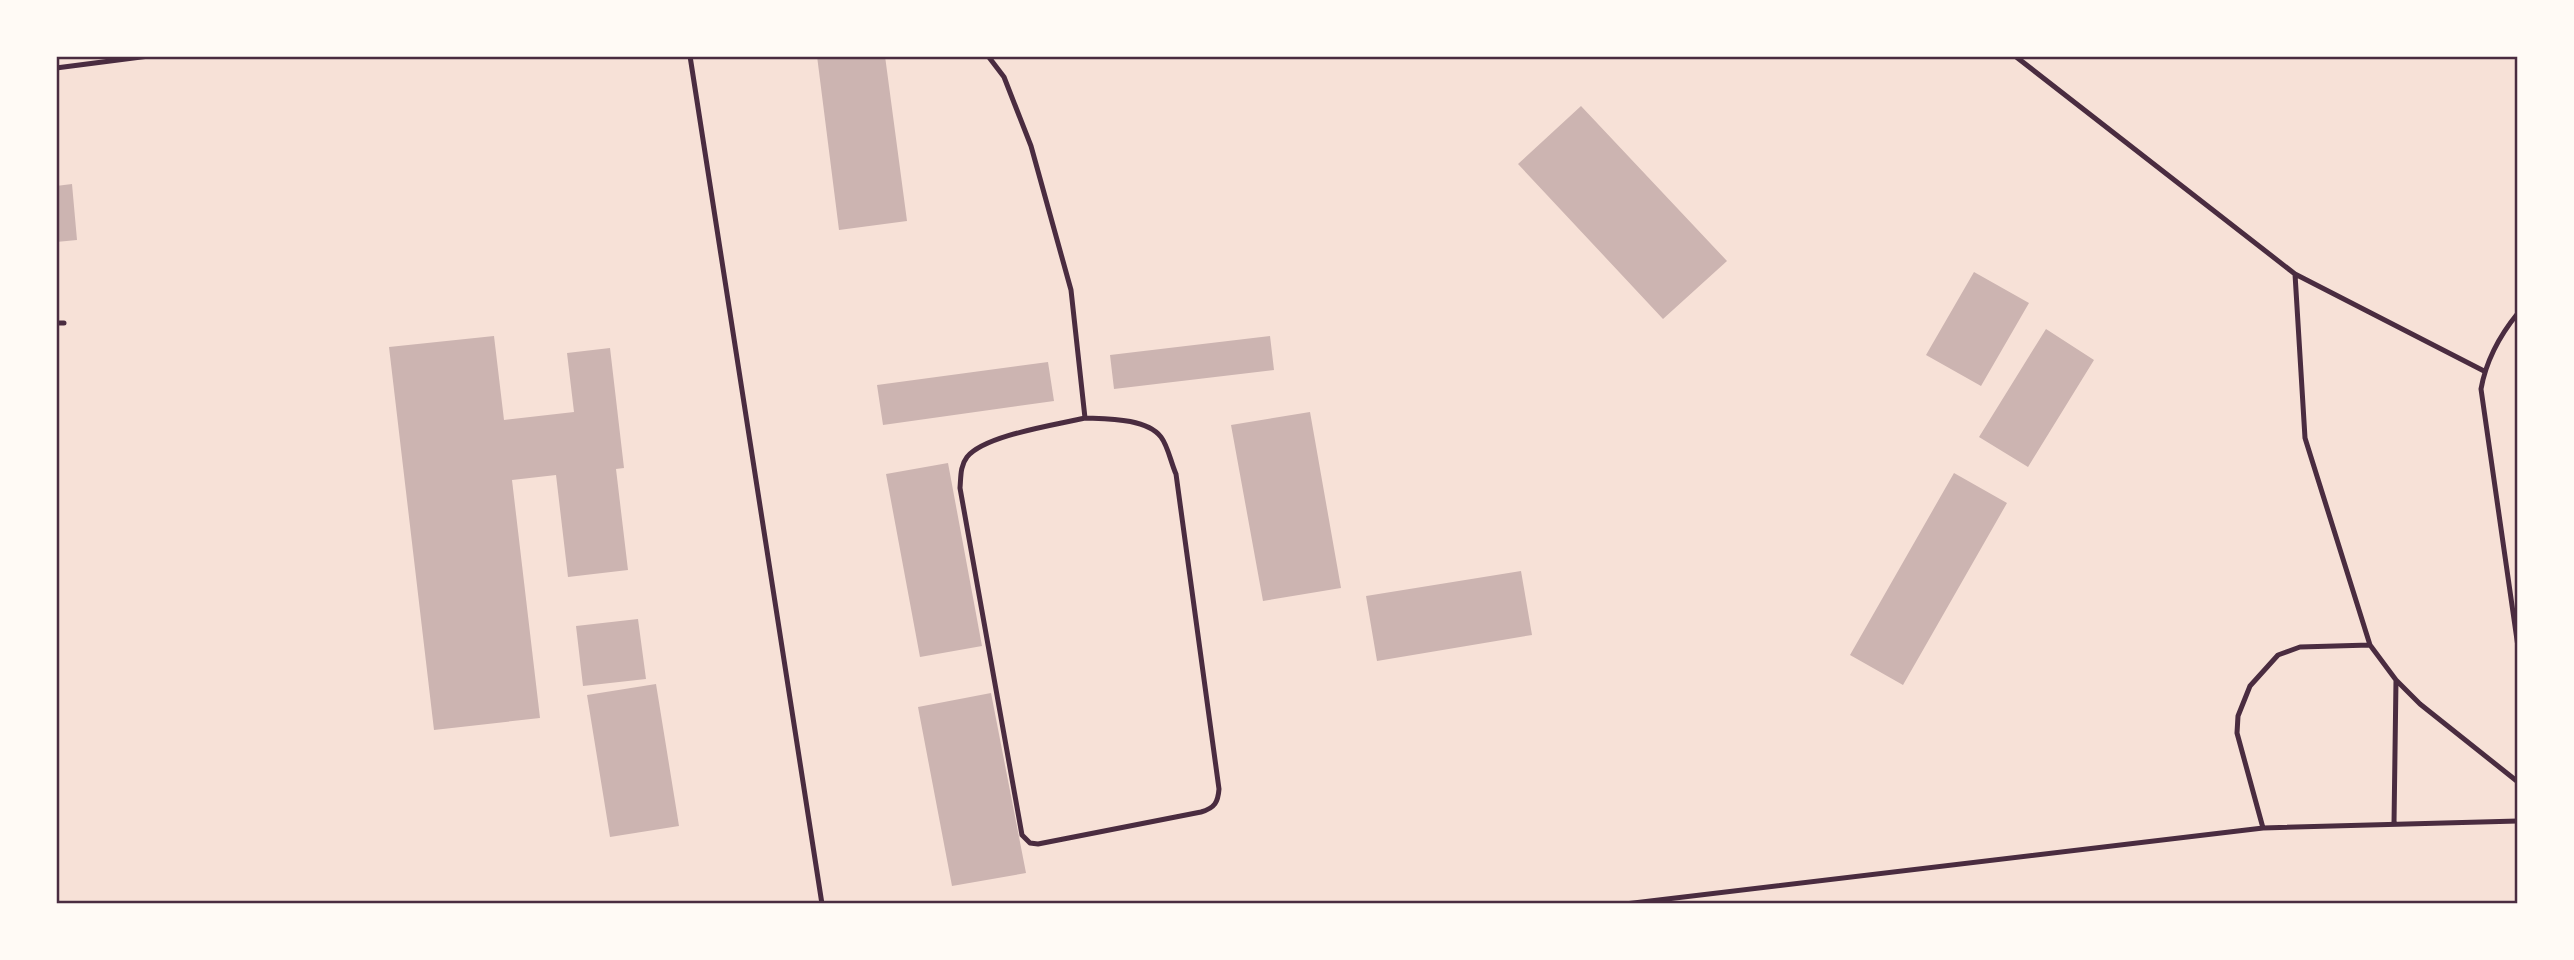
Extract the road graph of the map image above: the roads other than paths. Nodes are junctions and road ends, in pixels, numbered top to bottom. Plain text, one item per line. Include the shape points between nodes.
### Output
1 (149, 56) edge
2 (690, 56) edge
3 (988, 56) edge
4 (2015, 56) edge
5 (56, 68) edge
6 (2295, 274) junction
7 (2518, 313) edge
8 (56, 323) edge
9 (64, 323) dead end
10 (2484, 372) junction
11 (1085, 418) junction
12 (2370, 645) junction
13 (2518, 647) edge
14 (2396, 680) junction
15 (2518, 782) edge
16 (2518, 821) edge
17 (2394, 824) junction
18 (2263, 828) junction
19 (822, 904) edge
20 (1625, 904) edge

1 - 5 lane
2 - 19 lane
3 - 11 lane via 1004,77 1031,146 1071,290
4 - 6 lane
6 - 10 lane
6 - 12 lane via 2305,438
7 - 10 lane
8 - 9 lane
10 - 13 lane via 2481,389
11 - 11 lane via 1128,421 1152,430 1162,438 1176,474 1218,798 1213,807 1201,812 1031,844 1022,835 960,488 961,468 986,442
12 - 14 lane
12 - 18 lane via 2300,647 2278,655 2250,686 2238,716 2237,733
14 - 15 lane
14 - 17 lane
16 - 17 lane
17 - 18 lane
18 - 20 lane

